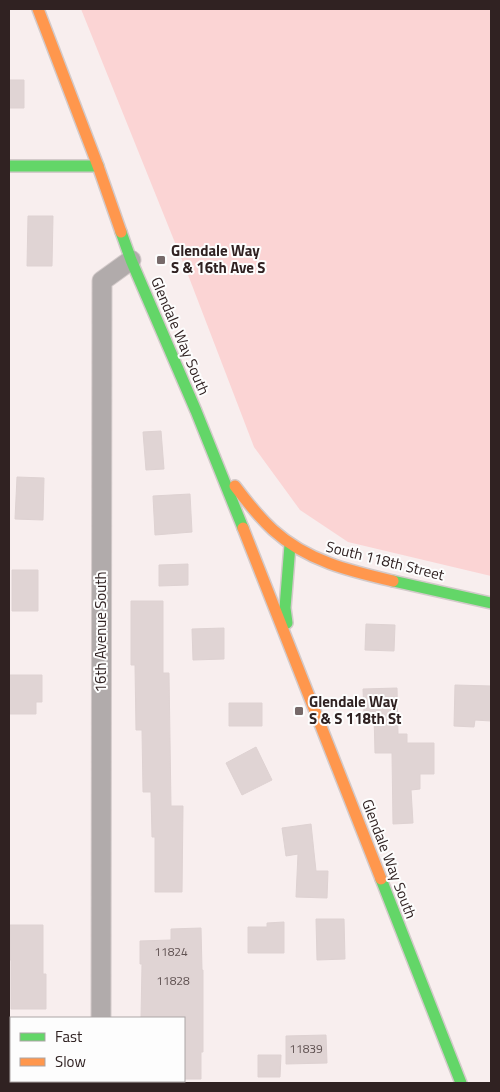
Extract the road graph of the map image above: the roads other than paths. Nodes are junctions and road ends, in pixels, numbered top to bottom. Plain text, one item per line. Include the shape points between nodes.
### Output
1 (38, 9) edge
2 (9, 166) edge
3 (98, 166) junction
4 (131, 260) junction
5 (196, 411) junction
6 (290, 545) junction
7 (491, 603) edge
8 (290, 645) junction
9 (101, 1017) edge
10 (461, 1083) edge

1 - 3 street, Glendale Way South
2 - 3 street
3 - 4 street, Glendale Way South
4 - 5 street, Glendale Way South
4 - 9 street, 16th Avenue South via 102,282
5 - 6 street, South 118th Street via 225,472 248,504
5 - 8 street, Glendale Way South
6 - 7 street, South 118th Street via 336,567
6 - 8 street, Glendale Way South via 285,608
8 - 10 street, Glendale Way South

